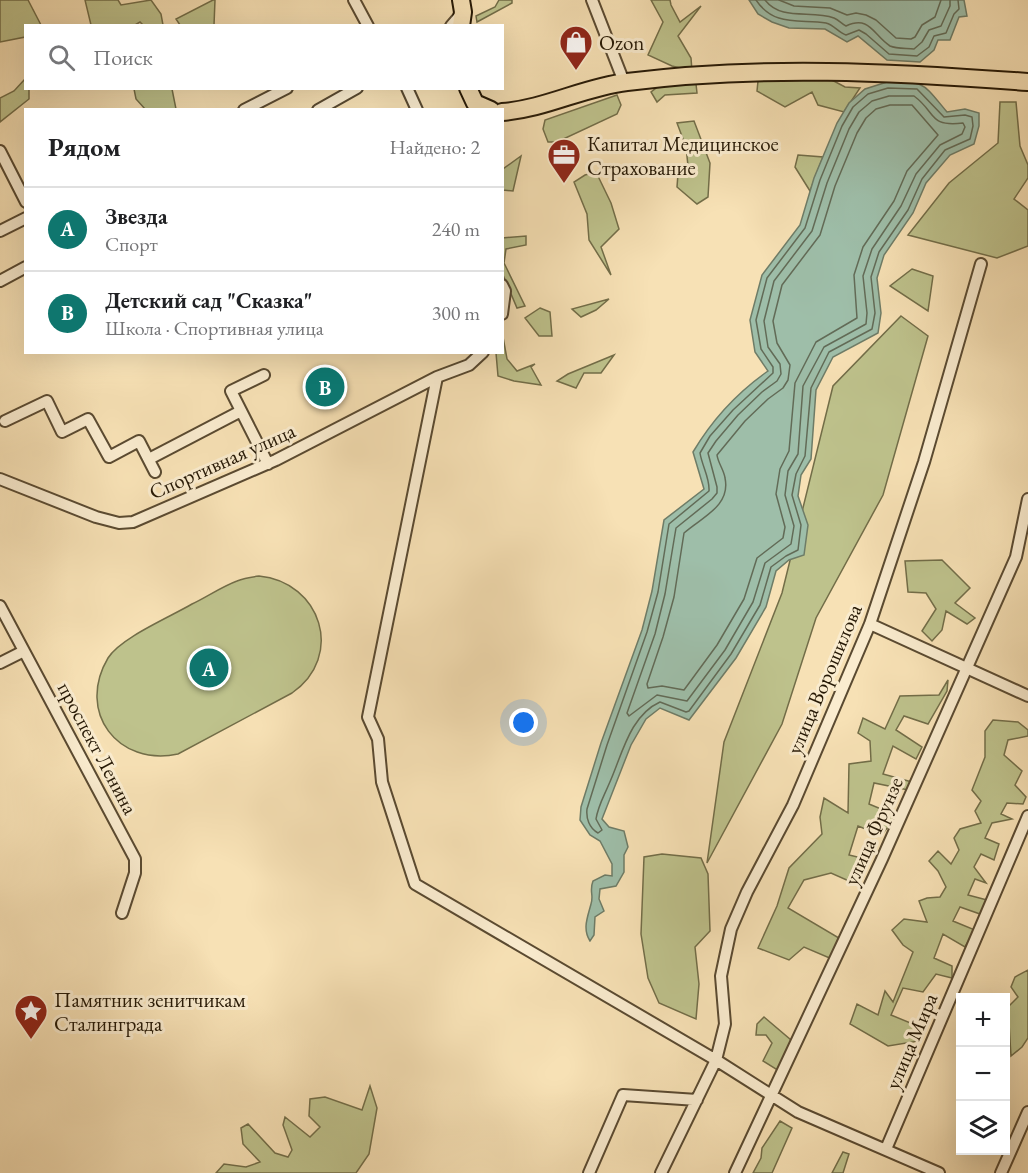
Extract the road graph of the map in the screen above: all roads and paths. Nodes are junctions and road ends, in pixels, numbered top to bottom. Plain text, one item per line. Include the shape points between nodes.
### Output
1 (354, 0) edge
2 (592, 0) edge
3 (462, 12) edge
4 (367, 24) edge
5 (453, 24) edge
6 (624, 82) junction
7 (1028, 82) edge
8 (283, 90) edge
9 (355, 90) edge
10 (408, 90) edge
11 (471, 96) edge
12 (336, 105) edge
13 (248, 108) edge
14 (416, 108) edge
15 (488, 108) edge
16 (504, 112) edge
17 (0, 151) edge
18 (24, 198) edge
19 (24, 219) edge
20 (0, 231) edge
21 (981, 264) dead end
22 (24, 268) edge
23 (0, 281) edge
24 (481, 354) edge
25 (264, 375) dead end
26 (437, 377) junction
27 (241, 411) junction
28 (5, 421) dead end
29 (149, 459) junction
30 (268, 464) junction
31 (155, 472) dead end
32 (0, 479) edge
33 (1028, 499) edge
34 (0, 606) edge
35 (870, 624) junction
36 (24, 651) junction
37 (0, 663) edge
38 (968, 667) junction
39 (1028, 696) edge
40 (1028, 816) edge
41 (122, 913) dead end
42 (716, 1060) junction
43 (771, 1096) junction
44 (697, 1100) junction
45 (1028, 1112) edge
46 (886, 1149) junction
47 (589, 1173) edge
48 (661, 1173) edge
49 (735, 1173) edge
50 (939, 1173) edge
51 (1001, 1173) edge

1 - 4 street
2 - 6 street
3 - 5 street
6 - 7 main road via 739,73 837,71
6 - 16 main road
8 - 13 street
9 - 12 street
10 - 14 street
11 - 15 main road
17 - 18 street
19 - 20 street
21 - 35 street, улица Ворошилова via 924,462
22 - 23 street
24 - 26 street, Спортивная улица via 469,365
25 - 27 street via 231,391
26 - 30 street, Спортивная улица
26 - 42 street via 369,717 378,739 382,782 415,884
27 - 29 street
27 - 30 street
28 - 29 street via 47,401 62,432 88,419 109,457 139,441
29 - 31 street
30 - 32 street, Спортивная улица via 133,522 119,523
33 - 38 street, улица Фрунзе via 1016,557
34 - 36 street, проспект Ленина
35 - 38 street
35 - 42 street, улица Ворошилова via 794,805 747,892 732,929 721,976 725,1024
36 - 37 street
36 - 41 street, проспект Ленина via 135,859 135,873
38 - 39 street
38 - 43 street, улица Фрунзе
40 - 46 street, улица Мира
42 - 43 street
42 - 44 street, улица Ворошилова
43 - 46 street via 798,1112
43 - 49 street, улица Фрунзе
44 - 47 street via 623,1095
44 - 48 street, улица Ворошилова
45 - 51 street
46 - 50 street

